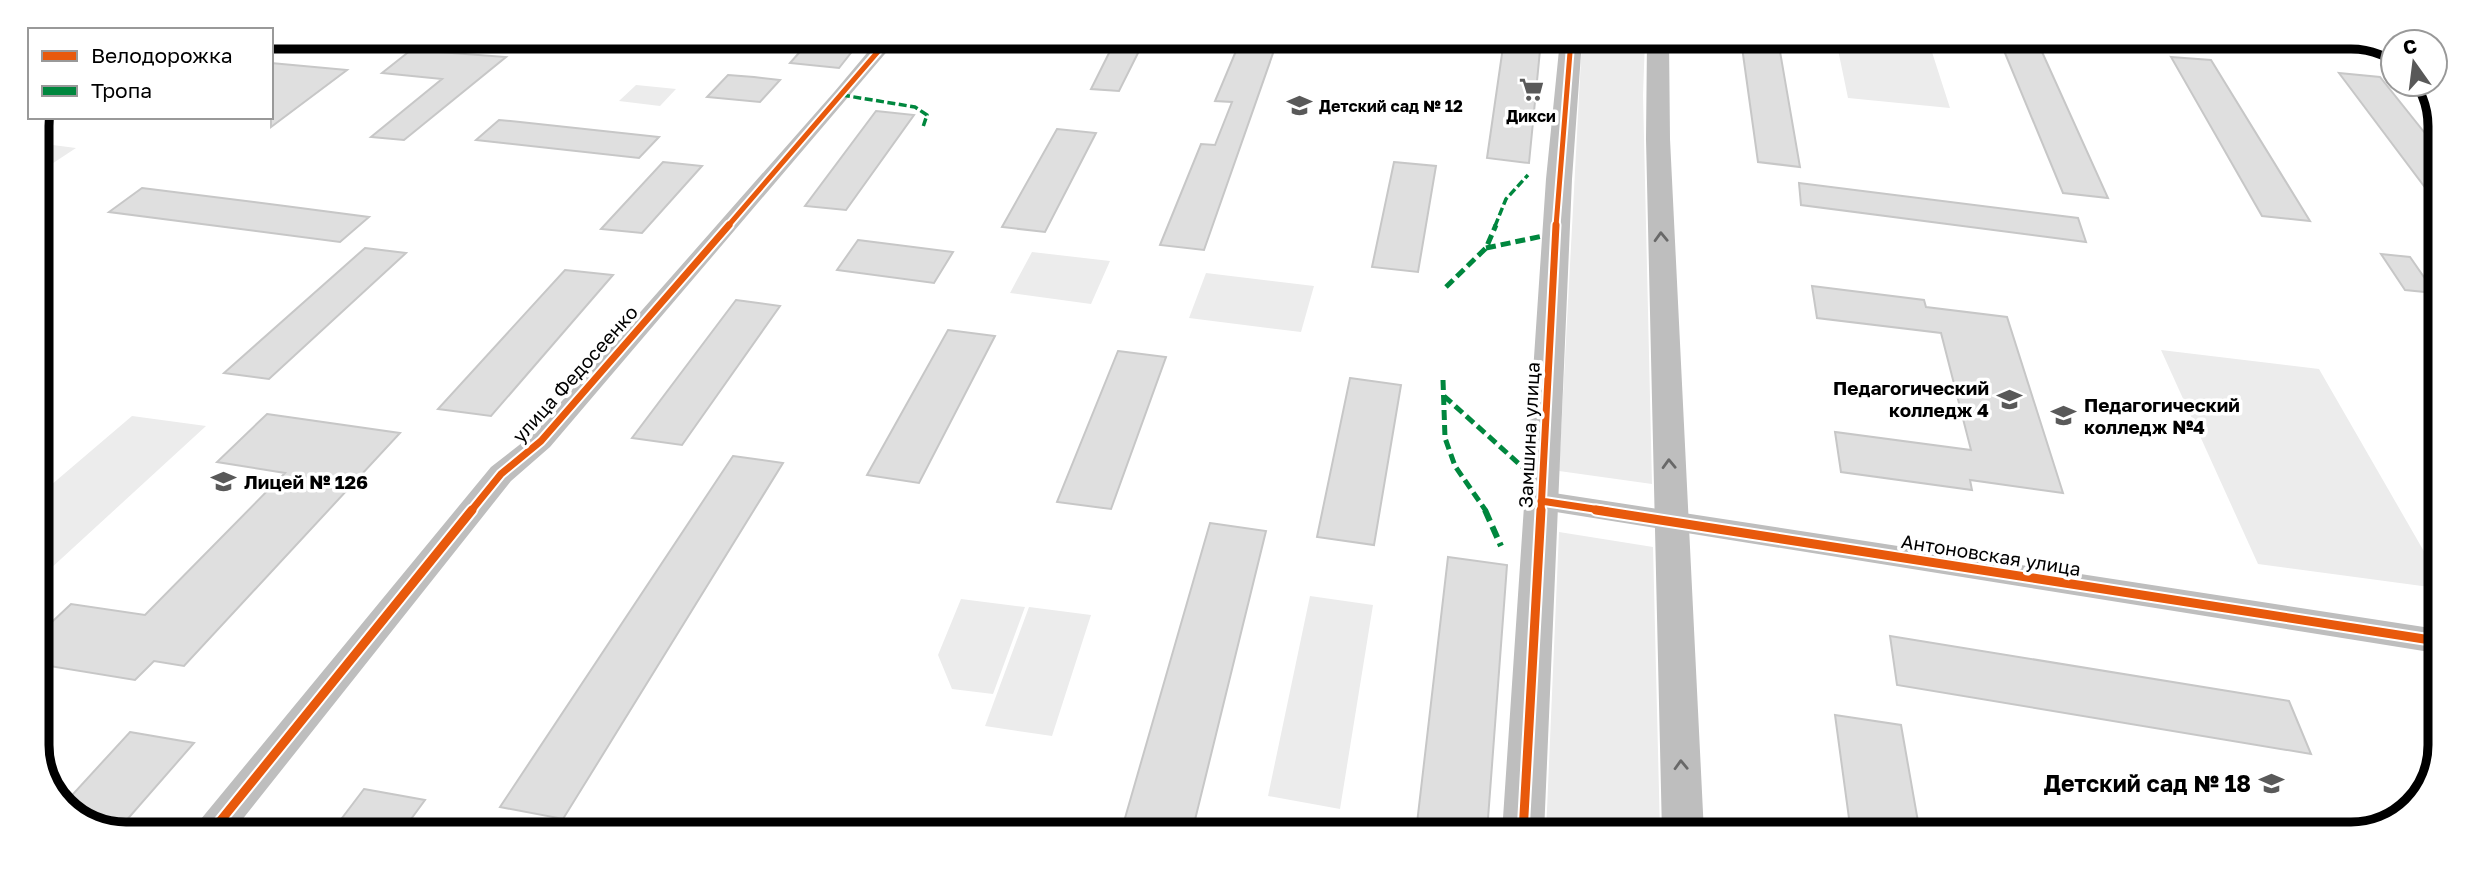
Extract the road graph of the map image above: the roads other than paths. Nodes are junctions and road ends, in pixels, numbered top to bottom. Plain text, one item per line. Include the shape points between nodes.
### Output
1 (880, 49) edge
2 (1570, 49) edge
3 (1658, 49) edge
4 (1541, 501) junction
5 (1671, 521) junction
6 (2428, 640) edge
7 (219, 822) edge
8 (1524, 822) edge
9 (1684, 822) edge

1 - 7 street, улица Федосеенко via 541,441 501,474
2 - 4 street, Замшина улица
5 -> 3 street
4 - 5 street, Антоновская улица
4 - 8 street, Замшина улица
5 - 6 street, Антоновская улица
9 -> 5 street

